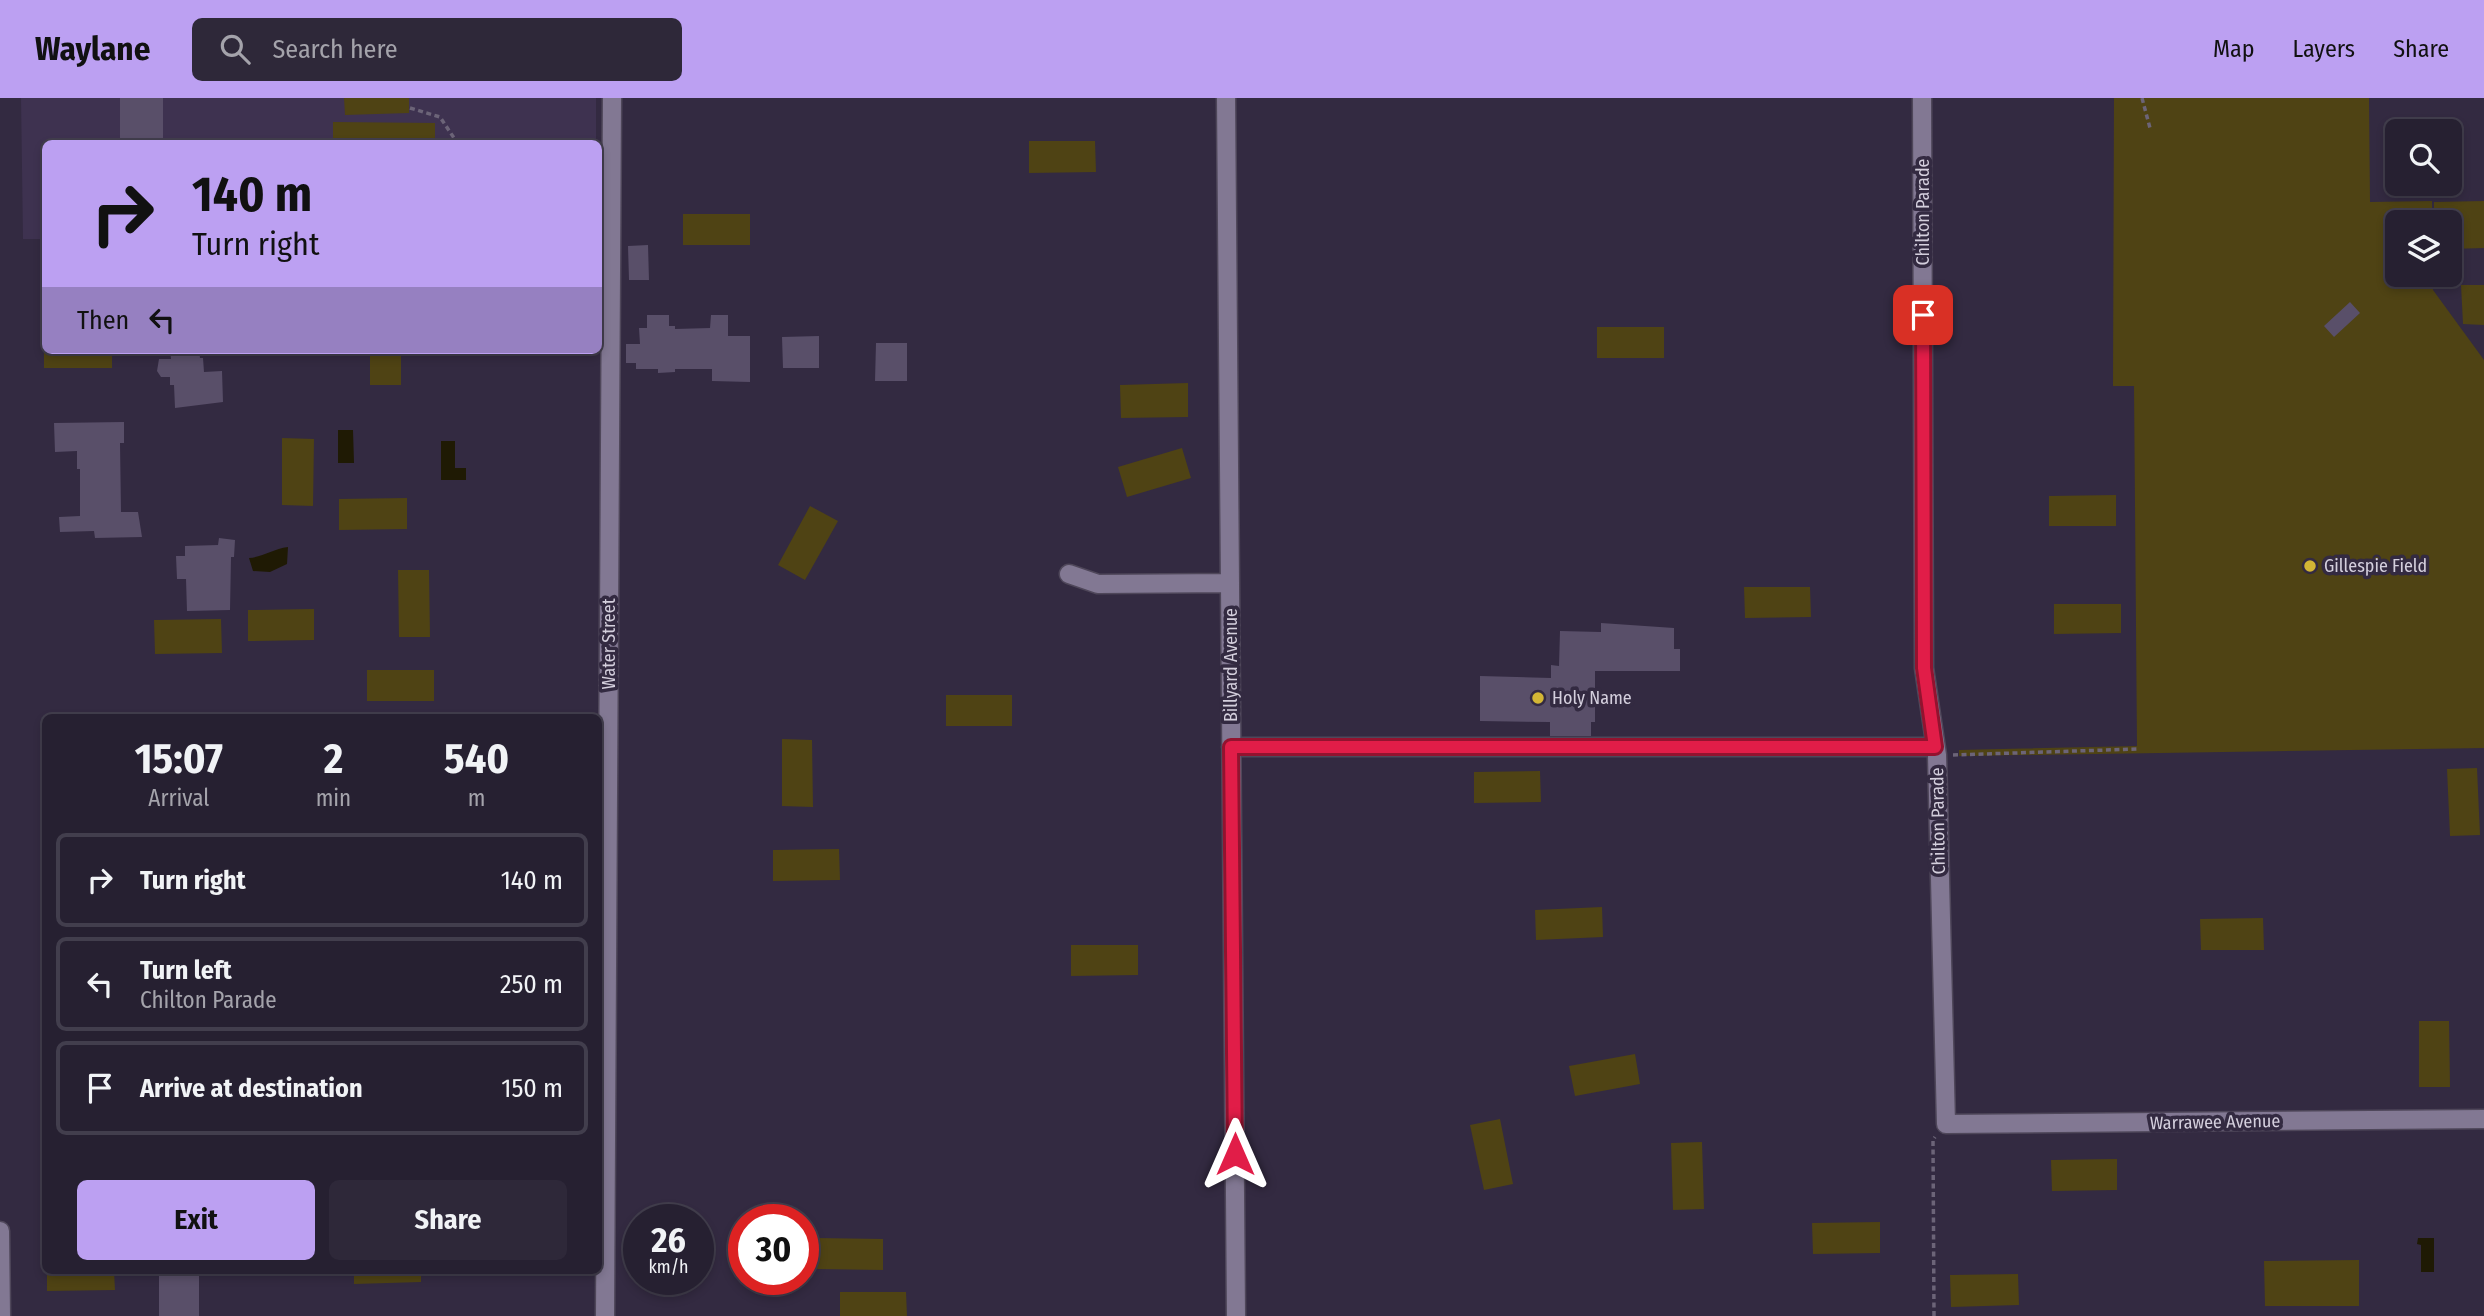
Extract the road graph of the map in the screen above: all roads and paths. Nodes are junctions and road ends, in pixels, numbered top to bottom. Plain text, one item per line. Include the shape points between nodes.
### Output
1 (611, 98) edge
2 (1226, 98) edge
3 (1923, 98) edge
4 (2142, 98) edge
5 (410, 108) dead end
6 (2150, 128) dead end
7 (455, 140) edge
8 (1069, 574) dead end
9 (1230, 583) junction
10 (1231, 747) junction
11 (2137, 749) dead end
12 (1936, 751) junction
13 (2484, 1119) edge
14 (1946, 1124) junction
15 (0, 1231) edge
16 (1, 1316) edge
17 (605, 1316) edge
18 (1236, 1316) edge
19 (1934, 1316) edge

1 - 17 street, Water Street
2 - 9 street, Billyard Avenue
3 - 12 street, Chilton Parade via 1924,668
4 - 6 path
5 - 7 path via 440,117
8 - 9 street via 1098,584
9 - 10 street, Billyard Avenue
10 - 12 street
10 - 18 street, Billyard Avenue
11 - 12 path
12 - 14 street, Chilton Parade
13 - 14 street, Warrawee Avenue
14 - 19 path via 1933,1140
15 - 16 street

